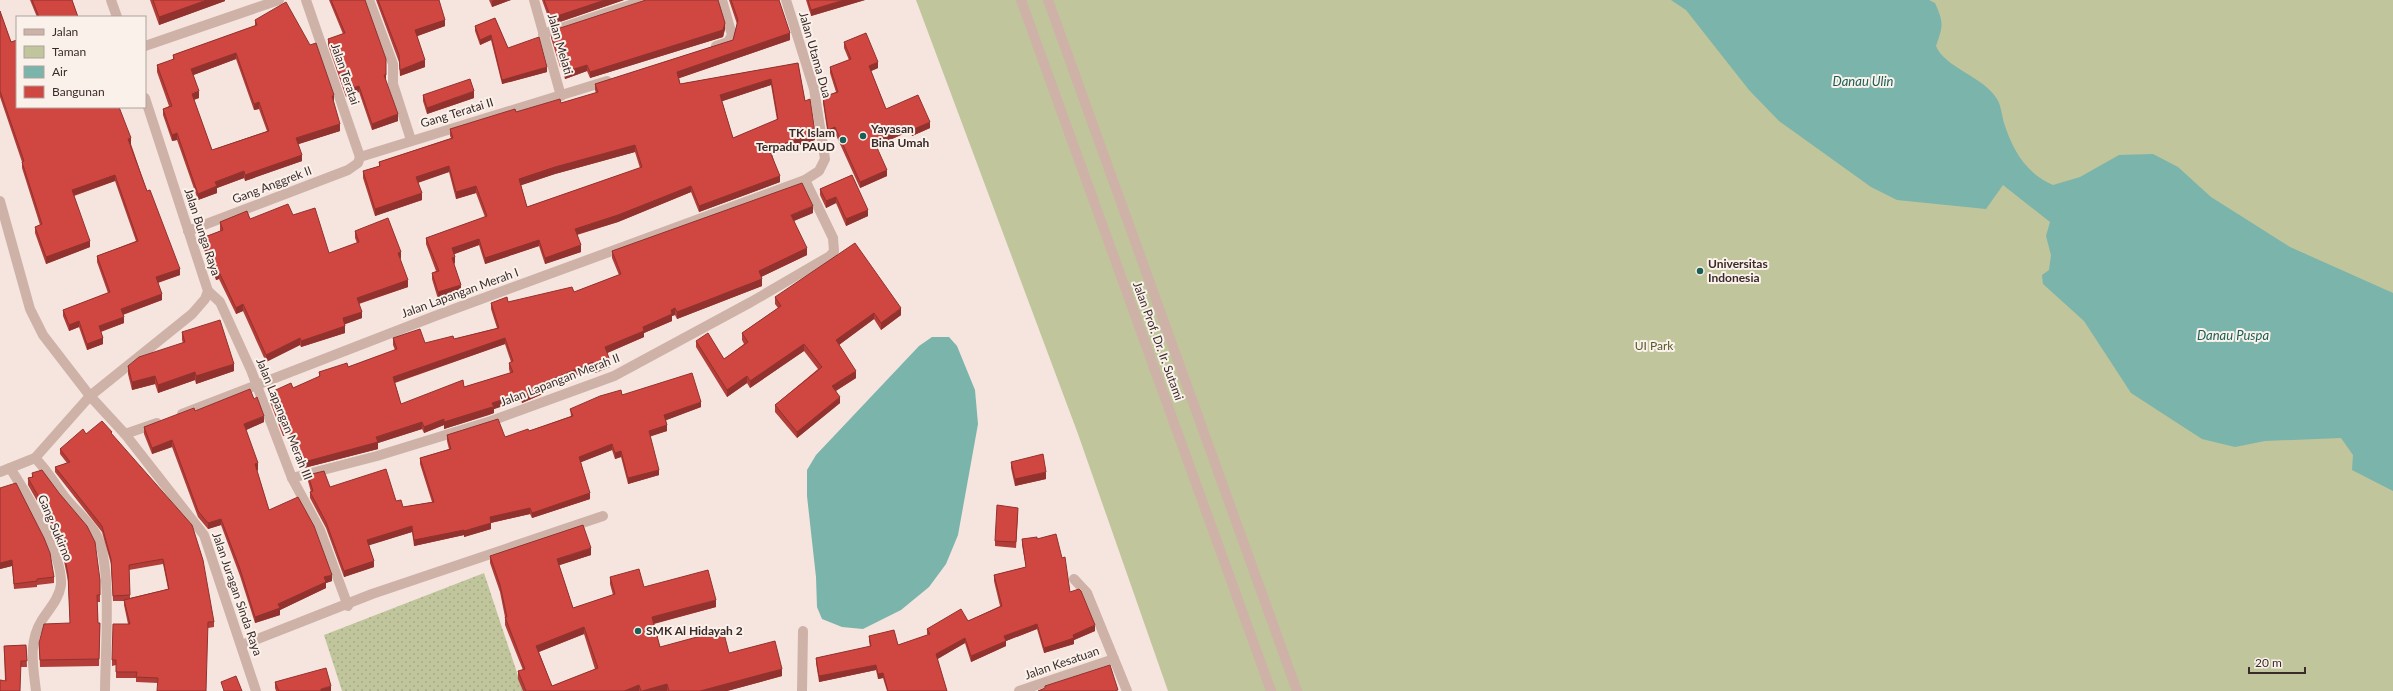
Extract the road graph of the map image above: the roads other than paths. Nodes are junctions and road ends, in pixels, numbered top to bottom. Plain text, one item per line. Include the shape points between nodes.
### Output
1 (111, 0) edge
2 (279, 0) edge
3 (306, 0) edge
4 (369, 0) edge
5 (534, 0) edge
6 (645, 0) edge
7 (722, 0) edge
8 (786, 0) edge
9 (1021, 0) edge
10 (1048, 0) edge
11 (117, 16) edge
12 (543, 34) junction
13 (146, 46) edge
14 (706, 50) edge
15 (614, 79) edge
16 (561, 96) junction
17 (146, 101) edge
18 (411, 140) junction
19 (360, 156) junction
20 (806, 180) junction
21 (0, 201) edge
22 (188, 231) junction
23 (208, 291) junction
24 (256, 384) junction
25 (90, 396) junction
26 (126, 434) junction
27 (35, 458) junction
28 (10, 468) junction
29 (0, 472) edge
30 (292, 478) junction
31 (603, 516) dead end
32 (1074, 579) dead end
33 (348, 606) junction
34 (803, 631) dead end
35 (242, 645) junction
36 (1114, 659) junction
37 (36, 691) edge
38 (105, 691) edge
39 (256, 691) edge
40 (802, 691) edge
41 (1019, 691) edge
42 (1126, 691) edge
43 (1271, 691) edge
44 (1297, 691) edge

1 - 11 street
2 - 13 street
3 - 19 street, Jalan Teratai
4 - 18 street via 393,64 393,84
5 - 12 street, Jalan Melati
6 - 12 street
7 - 14 street via 732,29 728,42
8 - 20 street, Jalan Utama Dua via 814,89 824,159 818,170
9 - 43 street, Jalan Prof. Dr. Ir. Sutami
10 - 44 street, Jalan Prof. Dr. Ir. Sutami
12 - 16 street, Jalan Melati
15 - 16 street, Gang Teratai II
16 - 18 street, Gang Teratai II
17 - 22 street, Jalan Bunga Raya
18 - 19 street, Gang Teratai II
19 - 22 street, Gang Anggrek II via 358,163 348,170
20 - 24 street, Jalan Lapangan Merah I
20 - 30 street, Jalan Lapangan Merah II via 833,238 834,251 830,256 751,302 614,376 491,421 377,456
21 - 25 street, Jalan Juragan Sinda Raya via 30,308 43,335
22 - 23 street, Jalan Bunga Raya
23 - 24 street, Jalan Lapangan Merah III via 220,302
23 - 25 street, Jalan Bunga Raya via 205,299 192,314
24 - 26 street, Jalan Lapangan Merah I
24 - 30 street, Jalan Lapangan Merah III
25 - 26 street, Jalan Juragan Sinda Raya
25 - 27 street, Jalan Bunga Raya
26 - 35 street, Jalan Juragan Sinda Raya via 204,535
27 - 28 street
27 - 38 street via 49,472 63,495 96,534 107,585
28 - 29 street
28 - 37 street, Gang Sukirno via 24,490 58,564 61,586 33,641
30 - 33 street, Jalan Lapangan Merah III via 320,530
31 - 33 street via 372,594
32 - 36 street via 1087,593
33 - 35 street
34 - 40 street
35 - 39 street, Jalan Juragan Sinda Raya
36 - 41 street, Jalan Kesatuan
36 - 42 street

